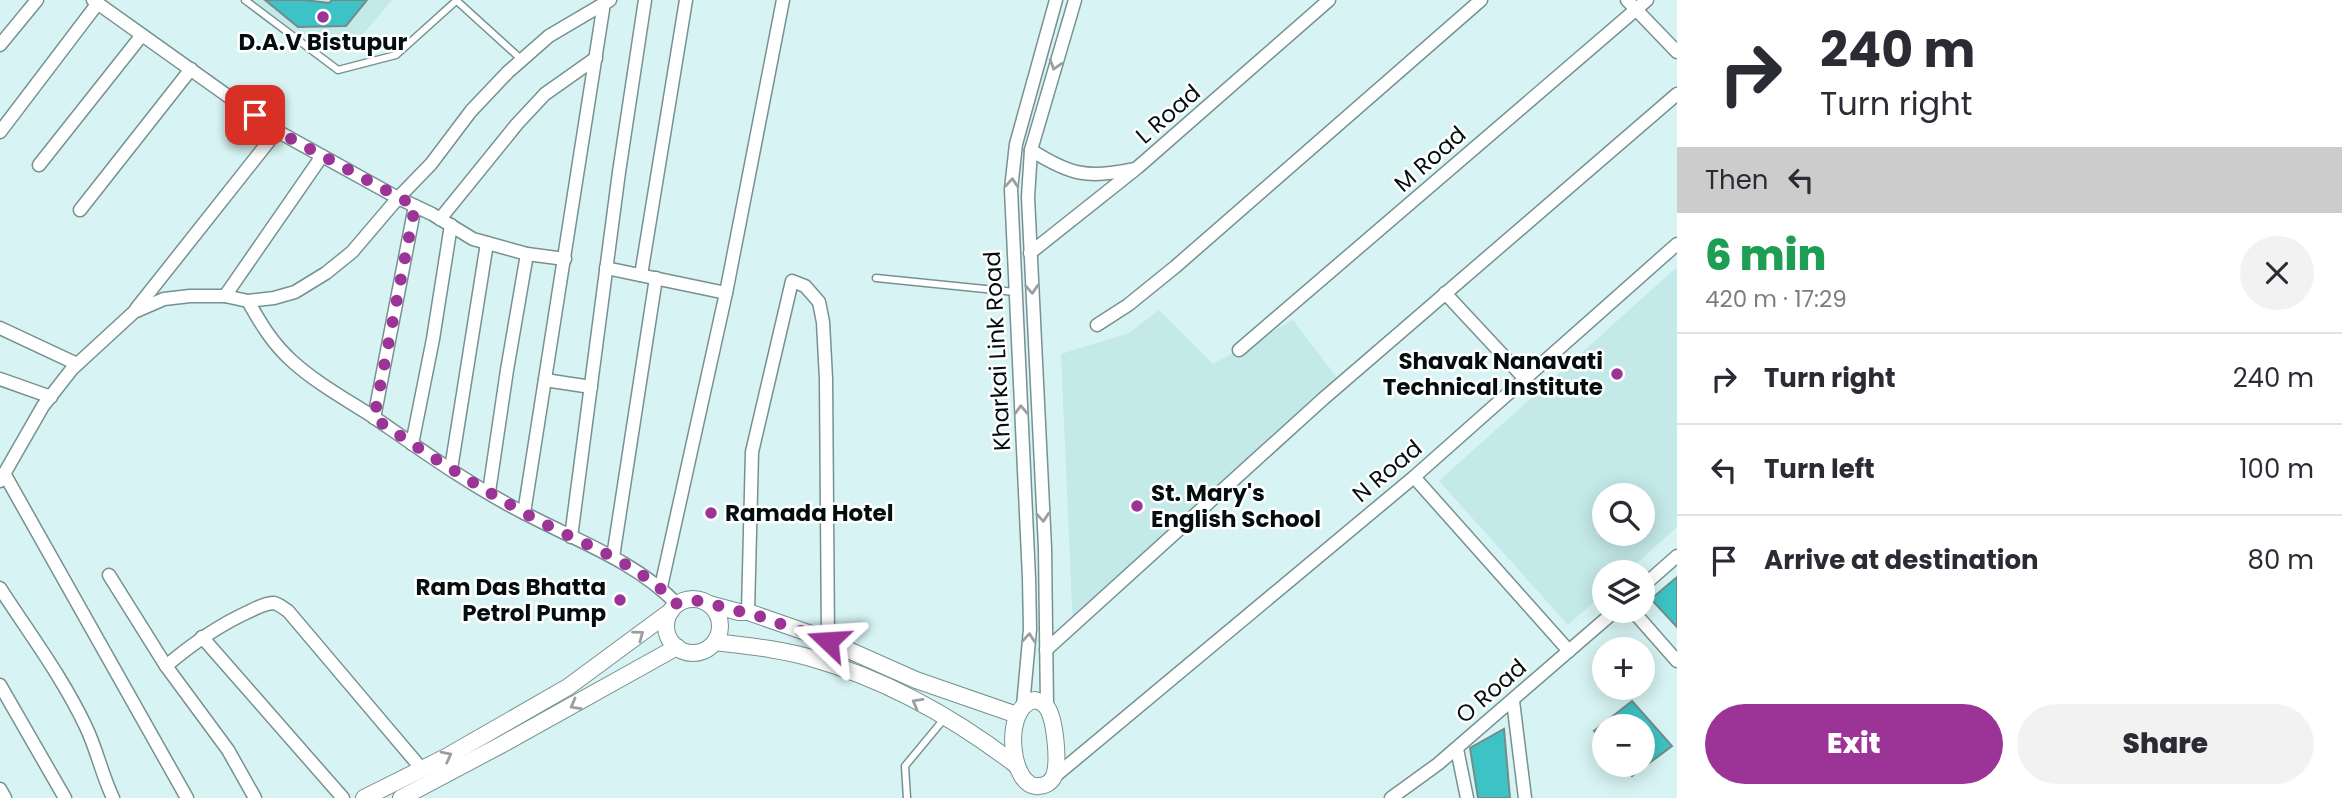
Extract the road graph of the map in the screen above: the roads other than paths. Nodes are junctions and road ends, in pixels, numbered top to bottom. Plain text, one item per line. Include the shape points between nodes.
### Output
1 (37, 0) edge
2 (245, 0) edge
3 (645, 0) edge
4 (686, 0) edge
5 (783, 0) edge
6 (1056, 0) edge
7 (1075, 0) edge
8 (1329, 0) edge
9 (1481, 0) edge
10 (1647, 0) edge
11 (457, 1) edge
12 (607, 1) edge
13 (95, 2) edge
14 (1632, 5) edge
15 (142, 35) junction
16 (0, 45) edge
17 (1677, 52) edge
18 (596, 58) junction
19 (522, 60) junction
20 (191, 69) junction
21 (1677, 94) edge
22 (277, 131) junction
23 (0, 132) edge
24 (1031, 150) junction
25 (322, 156) junction
26 (39, 165) dead end
27 (1138, 168) junction
28 (398, 198) junction
29 (415, 206) junction
30 (80, 210) dead end
31 (446, 222) junction
32 (487, 243) junction
33 (1677, 244) edge
34 (1030, 253) junction
35 (527, 254) junction
36 (565, 259) junction
37 (606, 268) junction
38 (641, 275) junction
39 (656, 278) junction
40 (876, 278) dead end
41 (1015, 292) junction
42 (726, 293) junction
43 (1445, 293) junction
44 (225, 296) junction
45 (248, 301) junction
46 (134, 312) junction
47 (1097, 325) dead end
48 (0, 328) edge
49 (1239, 350) dead end
50 (77, 364) junction
51 (0, 379) edge
52 (1525, 379) junction
53 (545, 380) junction
54 (591, 387) junction
55 (51, 397) junction
56 (374, 418) junction
57 (412, 444) junction
58 (451, 469) junction
59 (1414, 477) junction
60 (2, 478) edge
61 (489, 492) junction
62 (524, 513) junction
63 (571, 537) junction
64 (1677, 556) edge
65 (613, 557) junction
66 (109, 575) dead end
67 (1655, 575) edge
68 (661, 587) junction
69 (0, 588) edge
70 (709, 604) junction
71 (674, 608) junction
72 (748, 612) junction
73 (1601, 623) edge
74 (1644, 623) edge
75 (202, 636) junction
76 (828, 641) junction
77 (715, 642) junction
78 (677, 647) junction
79 (1046, 650) junction
80 (1569, 651) junction
81 (1677, 661) edge
82 (166, 666) junction
83 (0, 685) edge
84 (1513, 701) junction
85 (1047, 707) junction
86 (1020, 710) junction
87 (945, 718) junction
88 (1457, 748) junction
89 (1016, 765) junction
90 (421, 768) junction
91 (1052, 786) edge
92 (0, 789) edge
93 (1033, 792) edge
94 (5, 798) edge
95 (65, 798) edge
96 (113, 798) edge
97 (187, 798) edge
98 (255, 798) edge
99 (343, 798) edge
100 (364, 798) edge
101 (401, 798) edge
102 (907, 798) edge
103 (1391, 798) edge
104 (1467, 798) edge
105 (1525, 798) edge

1 - 16 street
2 - 11 lane via 338,70 396,55
3 - 37 street
4 - 38 street
5 - 42 street
41 -> 6 street, Kharkai Link Road via 1011,189 1016,144
7 -> 24 street
8 - 27 street, L Road
9 - 47 street via 1175,267
10 - 14 street, M Road
11 - 19 lane
12 - 18 street
12 - 19 street via 549,36
13 - 15 street
13 - 23 street
14 - 17 street
14 - 49 street, M Road
15 - 20 street
15 - 26 street
18 - 31 street via 545,94 517,124
18 - 36 street
19 - 28 street via 471,111 432,164
20 - 22 street
20 - 30 street
21 - 43 street
22 - 25 street
22 - 46 street
24 - 27 street via 1058,167 1083,174
24 - 34 street
25 - 28 street
25 - 44 street
27 - 34 street, L Road
28 - 29 street
28 - 45 street via 352,252 326,273 295,292
29 - 31 street
29 - 56 street
31 - 32 street
31 - 57 street via 433,339
32 - 35 street
32 - 58 street
33 - 52 street, N Road
34 -> 79 street
35 - 36 street
35 - 61 street
36 - 53 street
37 - 38 street
37 - 54 street
38 - 39 street
39 - 42 street
39 - 65 street
40 - 41 lane
86 -> 41 street, Kharkai Link Road via 1030,629
42 - 68 street
43 - 52 street
43 - 79 street
44 - 45 street
44 - 46 street via 164,299
45 - 56 street via 267,335 293,362
46 - 50 street
48 - 50 street
50 - 55 street
51 - 55 street
52 - 59 street, N Road
53 - 54 street
53 - 62 street
54 - 63 street
55 - 60 street
56 - 57 street
57 - 58 street
58 - 61 street
59 - 80 street
59 - 91 street, N Road
60 - 97 street
61 - 62 street
62 - 63 street
63 - 65 street
64 - 67 street
65 - 68 street
66 - 82 street
68 - 71 street
69 - 96 street via 86,728
70 - 71 main road via 687,600
70 - 72 main road
70 - 77 main road via 718,614 720,629
71 - 78 main road via 667,631
90 -> 71 main road via 568,687
72 - 76 main road
72 - 76 street via 752,452 792,281 819,302 823,322
73 - 80 street, O Road
74 - 81 street
75 - 82 street
75 - 90 street via 261,606 279,604
75 - 99 street
76 - 86 main road via 916,680
77 - 78 main road via 697,653
87 -> 77 main road via 837,666
78 -> 101 main road
79 - 85 street
80 - 84 street, O Road
82 - 98 street via 228,750
83 - 95 street
84 - 88 street, O Road
84 - 105 street
85 - 86 main road via 1035,700
85 - 91 main road via 1055,742
86 - 89 main road via 1013,732
87 - 89 main road
87 - 102 lane via 905,766
88 - 103 street, O Road
88 - 104 street
89 - 93 main road
90 - 100 main road
91 - 93 main road via 1037,787
92 - 94 street

